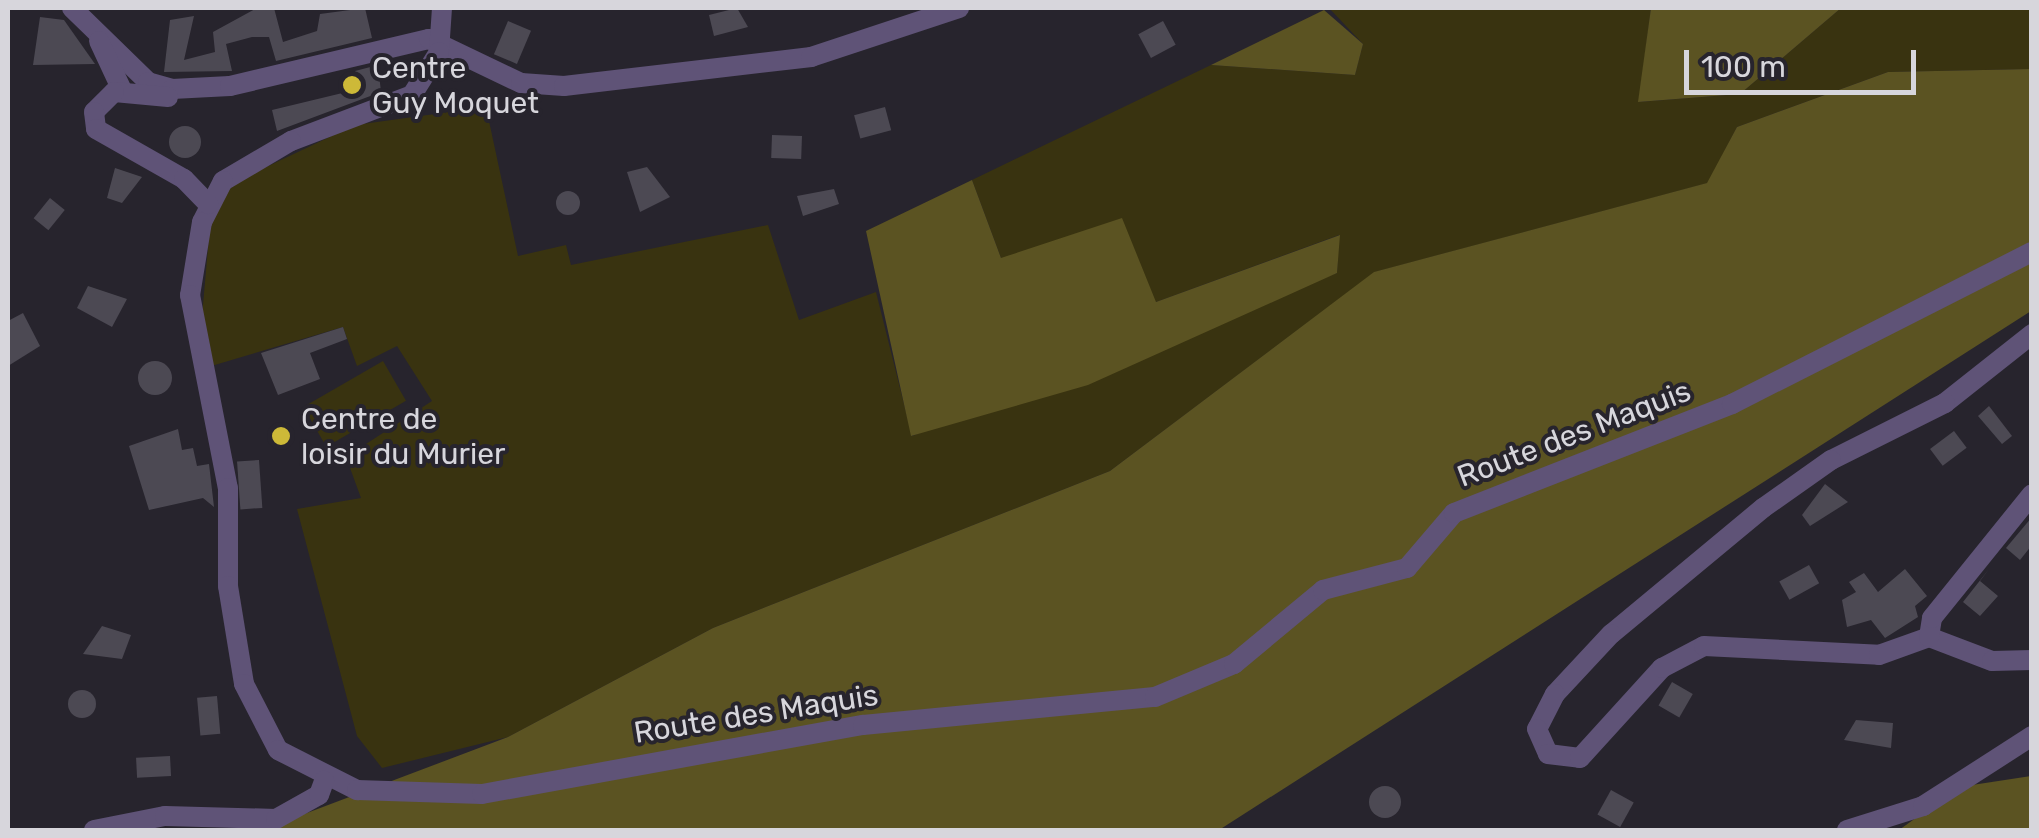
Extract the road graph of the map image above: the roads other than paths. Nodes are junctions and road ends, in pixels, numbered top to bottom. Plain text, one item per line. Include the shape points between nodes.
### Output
1 (72, 8) edge
2 (442, 8) edge
3 (959, 8) edge
4 (94, 30) junction
5 (440, 43) junction
6 (470, 59) junction
7 (434, 65) junction
8 (172, 89) junction
9 (122, 90) junction
10 (208, 204) junction
11 (2032, 252) edge
12 (2032, 334) edge
13 (2032, 494) edge
14 (1929, 637) junction
15 (2032, 660) edge
16 (2032, 736) edge
17 (324, 781) junction
18 (94, 830) edge
19 (1846, 830) edge

1 - 4 street
2 - 5 street
3 - 6 street via 811,57 676,74 521,83
4 - 8 street via 148,82
4 - 9 street
5 - 6 street
5 - 7 street
5 - 8 street via 372,46 230,86
6 - 7 street
7 - 10 street via 397,106 291,140 224,180
8 - 9 street via 166,98
9 - 10 street via 99,103 96,129 184,178
10 - 17 street, Route des Maquis via 190,328 228,488 238,663 278,750
11 - 17 street, Route des Maquis via 1732,404 1454,513 1407,568 1323,590 1234,664 1156,697 863,726 482,794
12 - 14 street via 1946,403 1793,484 1658,592 1555,694 1540,716 1540,742 1554,757 1580,758 1662,668 1704,646 1879,655
13 - 14 street via 1932,618
14 - 15 street via 1992,661
16 - 19 street via 1922,806
17 - 18 street via 319,795 276,818 166,816

